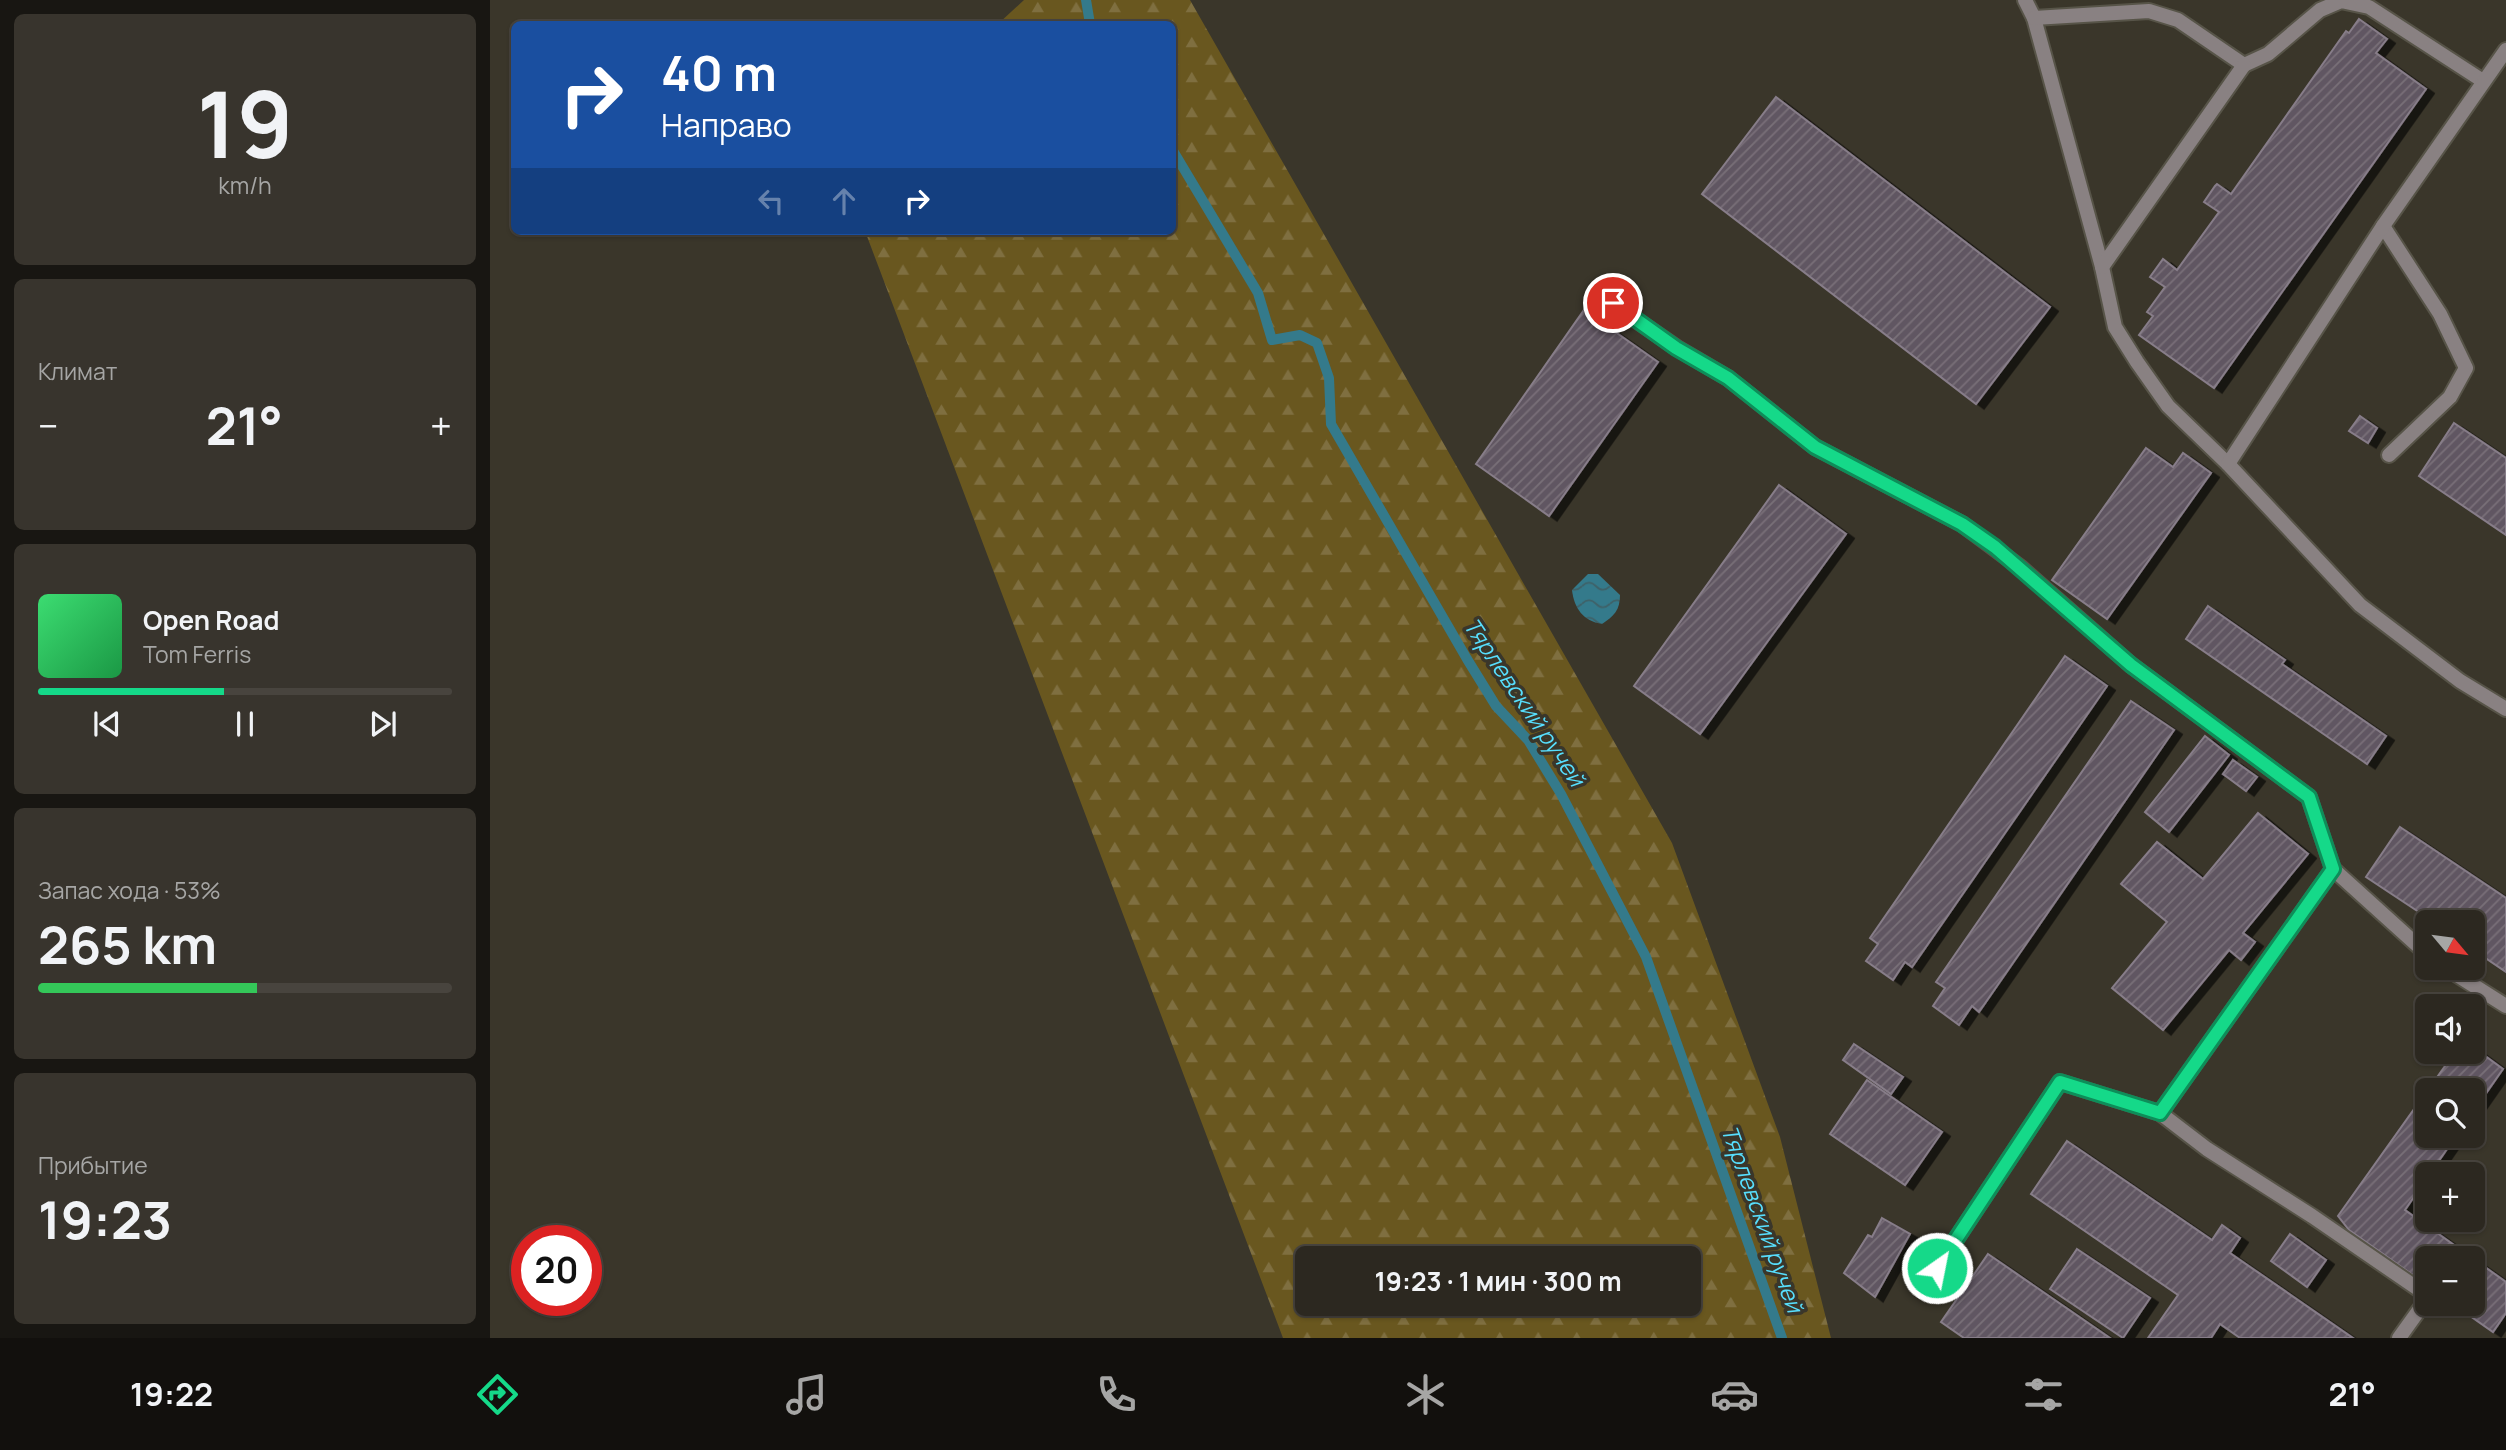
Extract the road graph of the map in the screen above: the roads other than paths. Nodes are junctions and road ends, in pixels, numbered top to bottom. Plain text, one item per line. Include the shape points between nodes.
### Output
1 (2025, 0) edge
2 (2034, 19) junction
3 (2506, 50) edge
4 (2244, 65) junction
5 (2483, 81) junction
6 (2384, 226) junction
7 (2102, 267) junction
8 (1613, 303) dead end
9 (2389, 455) dead end
10 (2228, 464) junction
11 (2506, 709) edge
12 (2333, 869) junction
13 (2415, 943) edge
14 (2464, 980) edge
15 (2506, 1006) edge
16 (2160, 1113) junction
17 (1937, 1268) dead end
18 (2415, 1289) edge
19 (2415, 1315) edge
20 (2399, 1338) edge

1 - 2 lane
2 - 4 lane via 2149,11 2178,20
2 - 7 lane
3 - 5 lane
4 - 5 lane via 2268,54 2320,10 2341,1 2369,7
4 - 7 lane
5 - 6 lane
6 - 9 lane via 2440,314 2466,368 2450,397
6 - 10 lane
7 - 10 lane via 2115,327 2137,362 2168,406
8 - 12 lane via 1728,378 1815,447 1962,524 2003,554 2131,665 2309,797
10 - 11 lane via 2360,605 2460,681
12 - 13 lane
12 - 16 lane
14 - 15 lane
16 - 17 lane via 2060,1082
16 - 18 lane
19 - 20 lane

